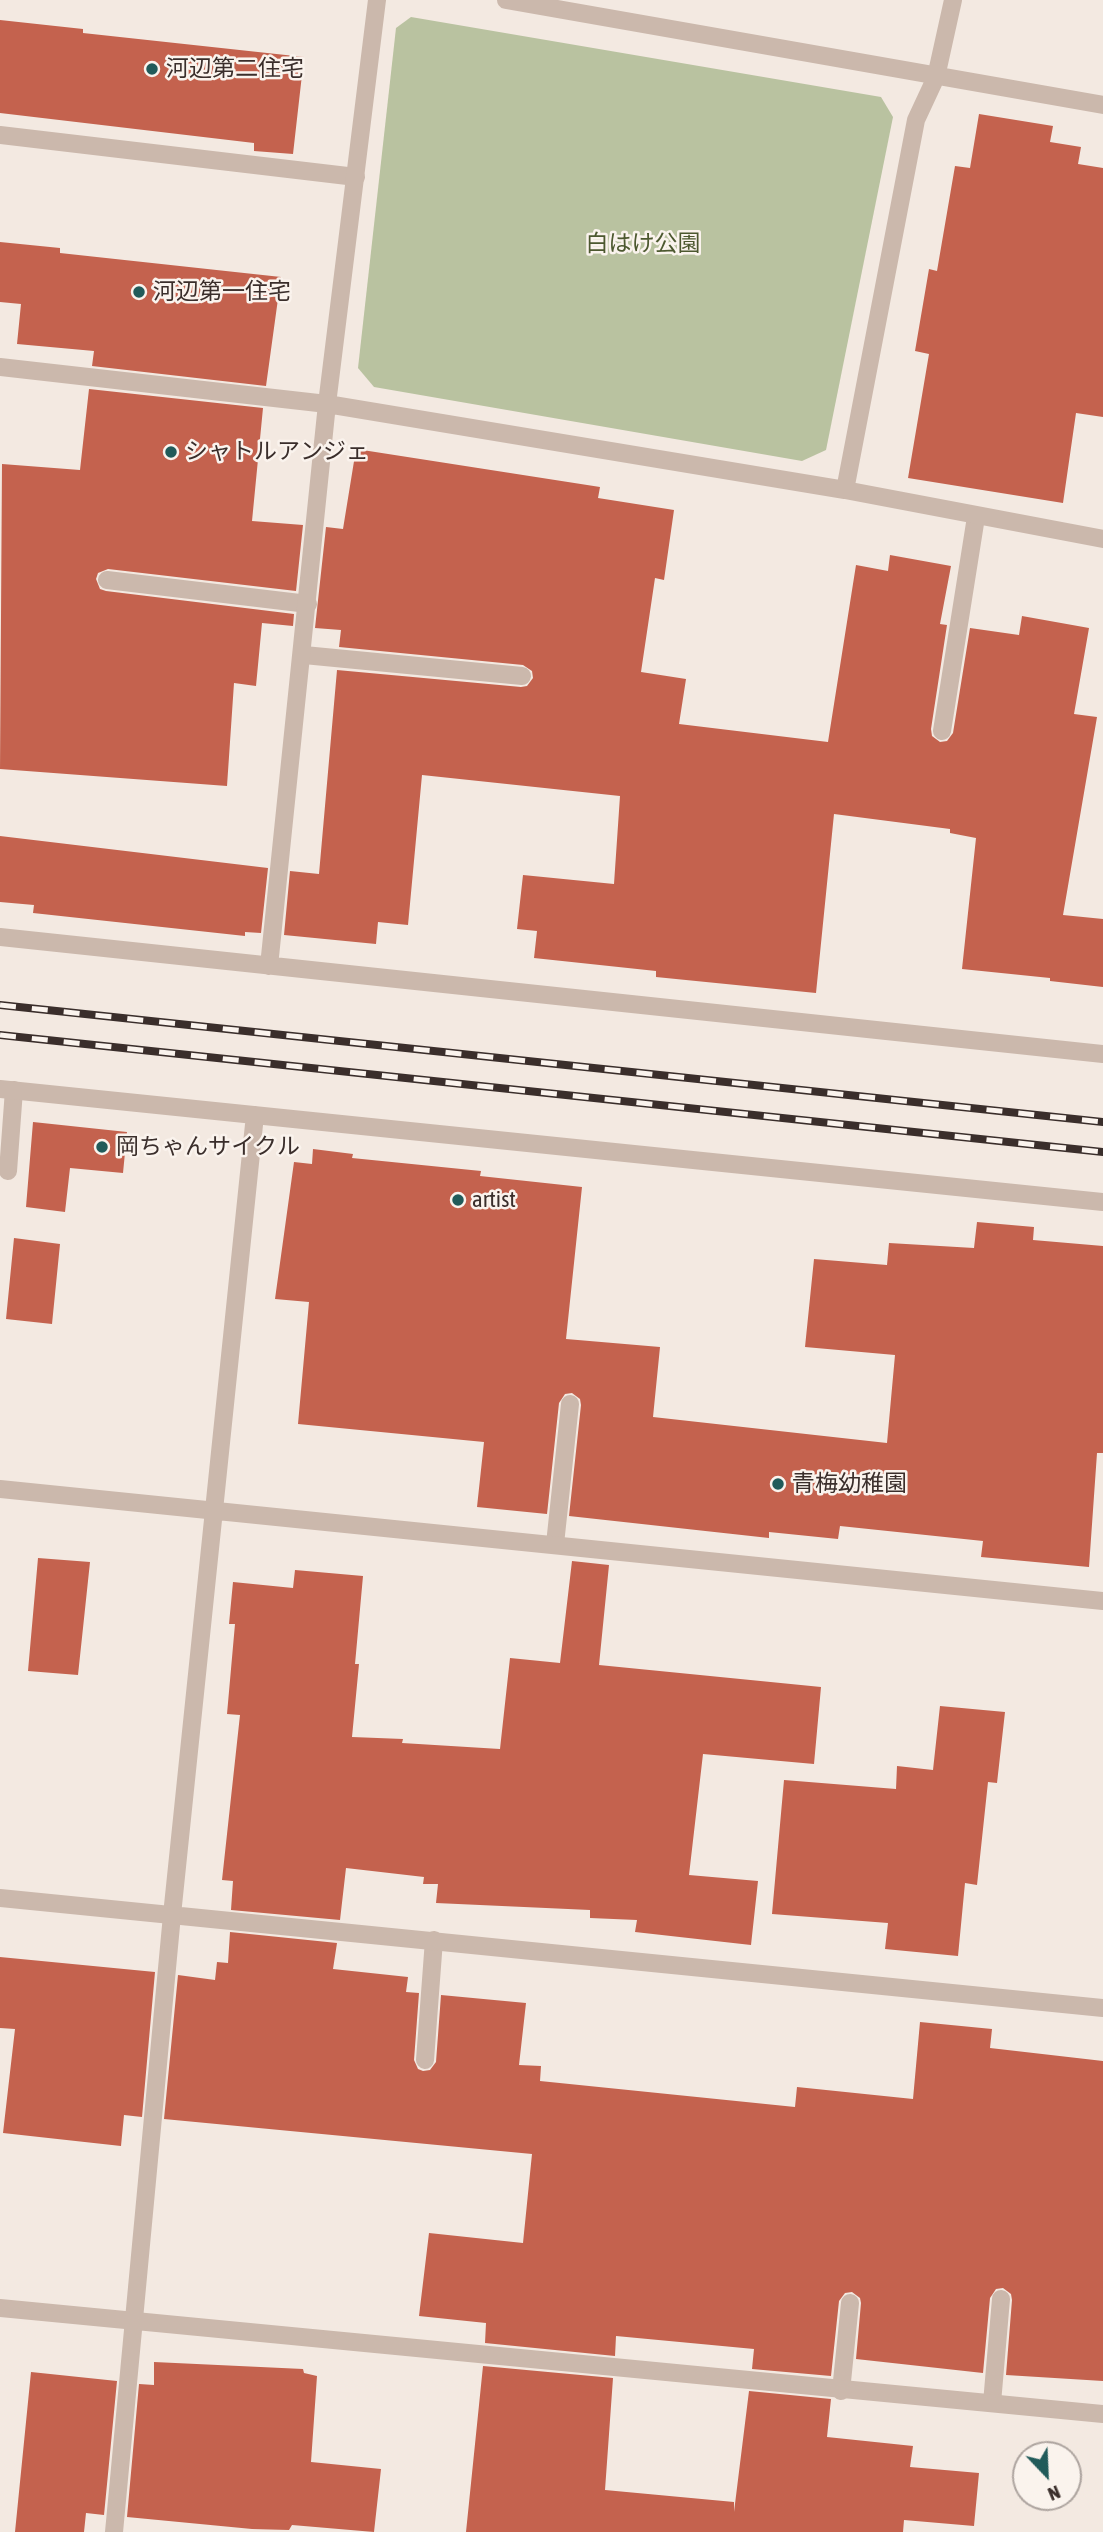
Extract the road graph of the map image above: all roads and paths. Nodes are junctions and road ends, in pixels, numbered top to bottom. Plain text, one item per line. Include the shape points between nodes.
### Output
1 (377, 0) edge
2 (506, 0) edge
3 (953, 0) edge
4 (936, 77) junction
5 (1103, 106) edge
6 (0, 135) edge
7 (356, 177) junction
8 (0, 367) edge
9 (327, 404) junction
10 (845, 490) junction
11 (976, 517) junction
12 (1103, 539) edge
13 (107, 580) dead end
14 (308, 604) junction
15 (304, 655) junction
16 (522, 676) dead end
17 (942, 731) dead end
18 (0, 937) edge
19 (269, 966) junction
20 (1103, 1054) edge
21 (7, 1090) edge
22 (255, 1115) junction
23 (8, 1171) dead end
24 (1103, 1202) edge
25 (570, 1404) dead end
26 (0, 1489) edge
27 (214, 1509) junction
28 (555, 1545) junction
29 (1103, 1601) edge
30 (0, 1898) edge
31 (172, 1915) junction
32 (434, 1940) junction
33 (1103, 2008) edge
34 (425, 2060) dead end
35 (1001, 2299) dead end
36 (850, 2303) dead end
37 (0, 2308) edge
38 (135, 2321) junction
39 (841, 2391) junction
40 (992, 2403) junction
41 (1103, 2414) edge
42 (114, 2532) edge

1 - 7 street
2 - 4 street
3 - 4 street
4 - 5 street
4 - 10 street via 916,120
6 - 7 street
7 - 9 street
8 - 9 street
9 - 10 street
9 - 14 street
10 - 11 street
11 - 12 street
11 - 17 street
13 - 14 street
14 - 15 street
15 - 16 street
15 - 19 street
18 - 19 street
19 - 20 street
21 - 22 street
21 - 23 street
22 - 24 street
22 - 27 street
25 - 28 street
26 - 27 street
27 - 28 street
27 - 31 street
28 - 29 street
30 - 31 street
31 - 32 street
31 - 38 street
32 - 33 street
32 - 34 street
35 - 40 street
36 - 39 street
37 - 38 street
38 - 39 street
38 - 42 street
39 - 40 street
40 - 41 street

